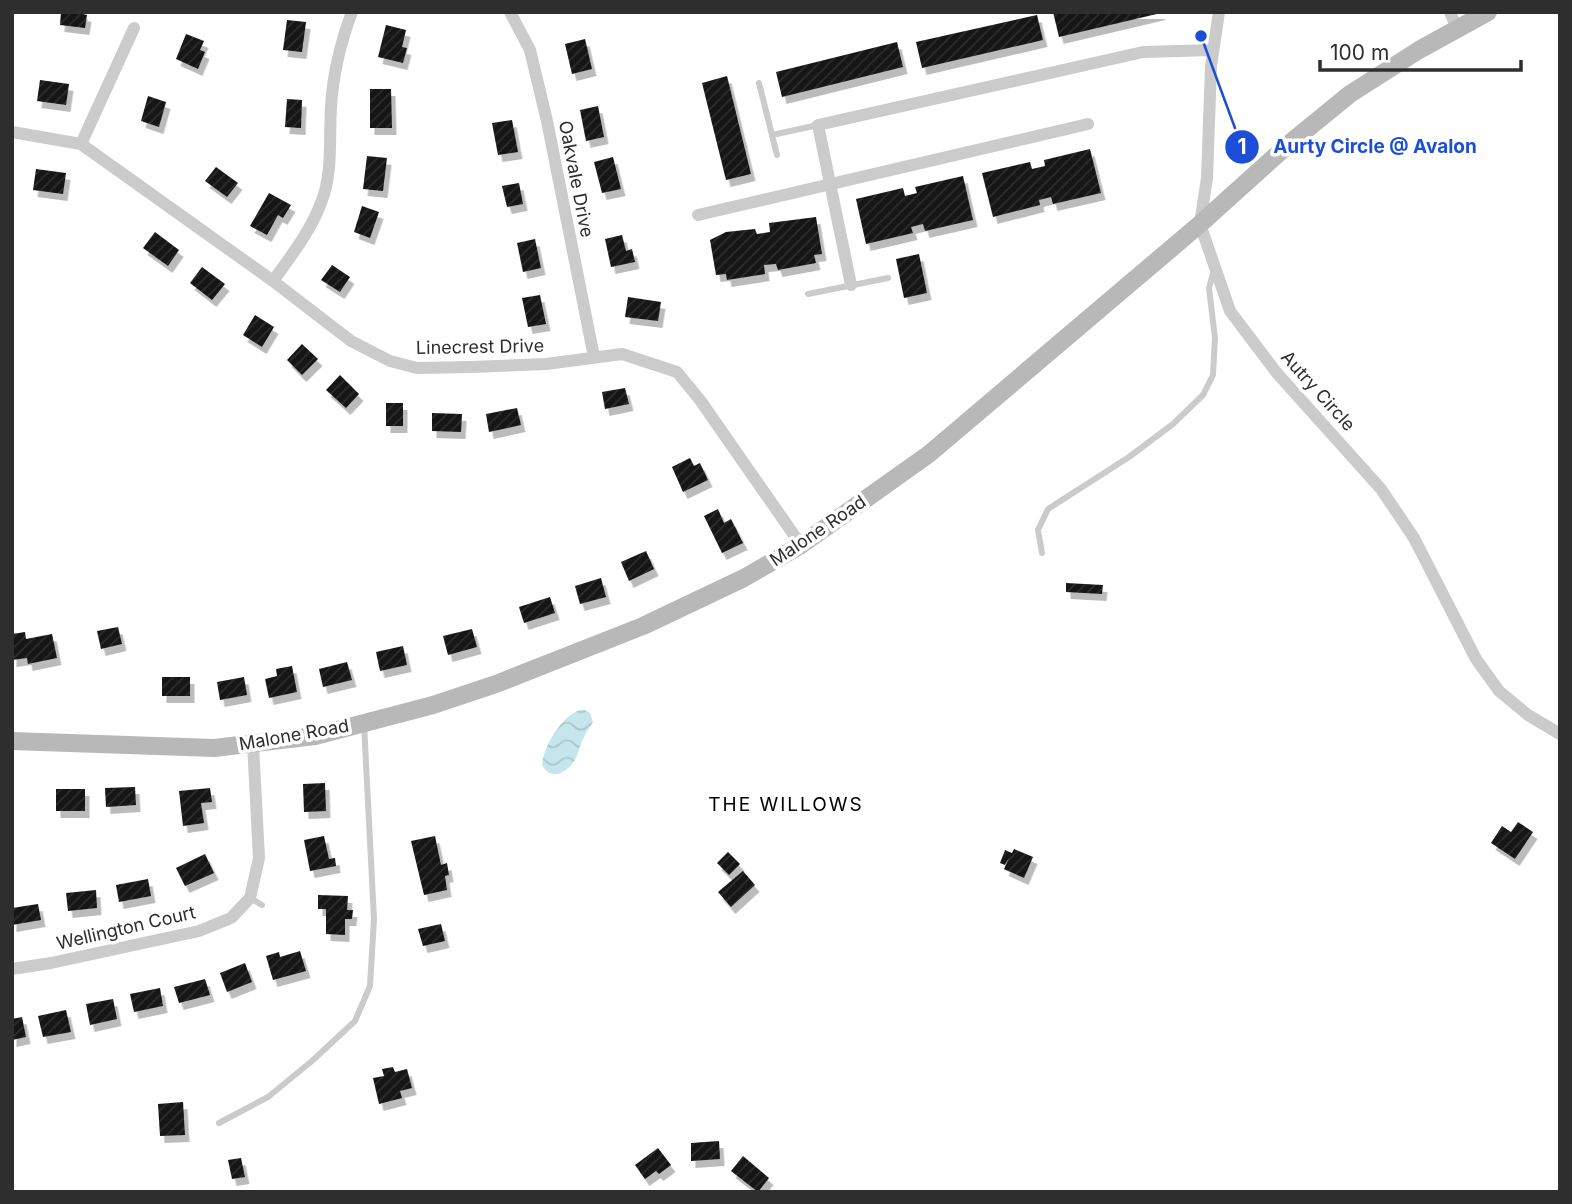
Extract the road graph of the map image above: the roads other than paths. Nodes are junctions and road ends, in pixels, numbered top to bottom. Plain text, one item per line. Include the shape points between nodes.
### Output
1 (352, 12) edge
2 (510, 12) edge
3 (1219, 12) edge
4 (1488, 12) edge
5 (1454, 21) edge
6 (134, 28) dead end
7 (1213, 50) junction
8 (759, 83) dead end
9 (1088, 124) dead end
10 (818, 125) junction
11 (12, 132) edge
12 (772, 135) junction
13 (81, 144) junction
14 (777, 155) dead end
15 (830, 184) junction
16 (698, 215) dead end
17 (1200, 224) junction
18 (1215, 265) junction
19 (888, 278) dead end
20 (273, 281) junction
21 (851, 285) junction
22 (808, 294) dead end
23 (594, 357) junction
24 (802, 545) junction
25 (1042, 553) dead end
26 (364, 723) junction
27 (1560, 734) edge
28 (12, 741) edge
29 (253, 744) junction
30 (12, 969) edge
31 (219, 1123) dead end

1 - 20 street via 333,79 323,201 307,234
2 - 23 street, Oakvale Drive via 530,50 539,86
3 - 7 street, Autry Circle
4 - 5 street, Malone Road
5 - 17 street, Malone Road via 1419,50 1350,94
6 - 13 street
7 - 10 street via 1143,52
7 - 17 street, Autry Circle via 1207,178
8 - 12 lane
9 - 15 street
10 - 12 lane
10 - 15 street
11 - 13 street, Linecrest Drive
12 - 14 lane
13 - 20 street, Linecrest Drive
15 - 16 street
15 - 21 street
17 - 18 street, Autry Circle
17 - 24 street, Malone Road via 929,454
18 - 25 lane via 1209,288 1215,338 1213,375 1203,396 1129,457 1048,509 1038,530
18 - 27 street, Autry Circle via 1230,311 1251,341 1381,489 1414,538 1476,659 1499,691
19 - 21 lane
20 - 23 street, Linecrest Drive via 351,341 390,361 417,368 546,364
21 - 22 lane
23 - 24 street, Linecrest Drive via 622,354 677,372
24 - 26 street, Malone Road via 643,626 496,684
26 - 29 street, Malone Road via 315,736
26 - 31 lane via 374,919 370,986 355,1021 312,1061 268,1097
28 - 29 street, Malone Road via 214,748
29 - 30 street, Wellington Court via 259,858 256,902 199,931

